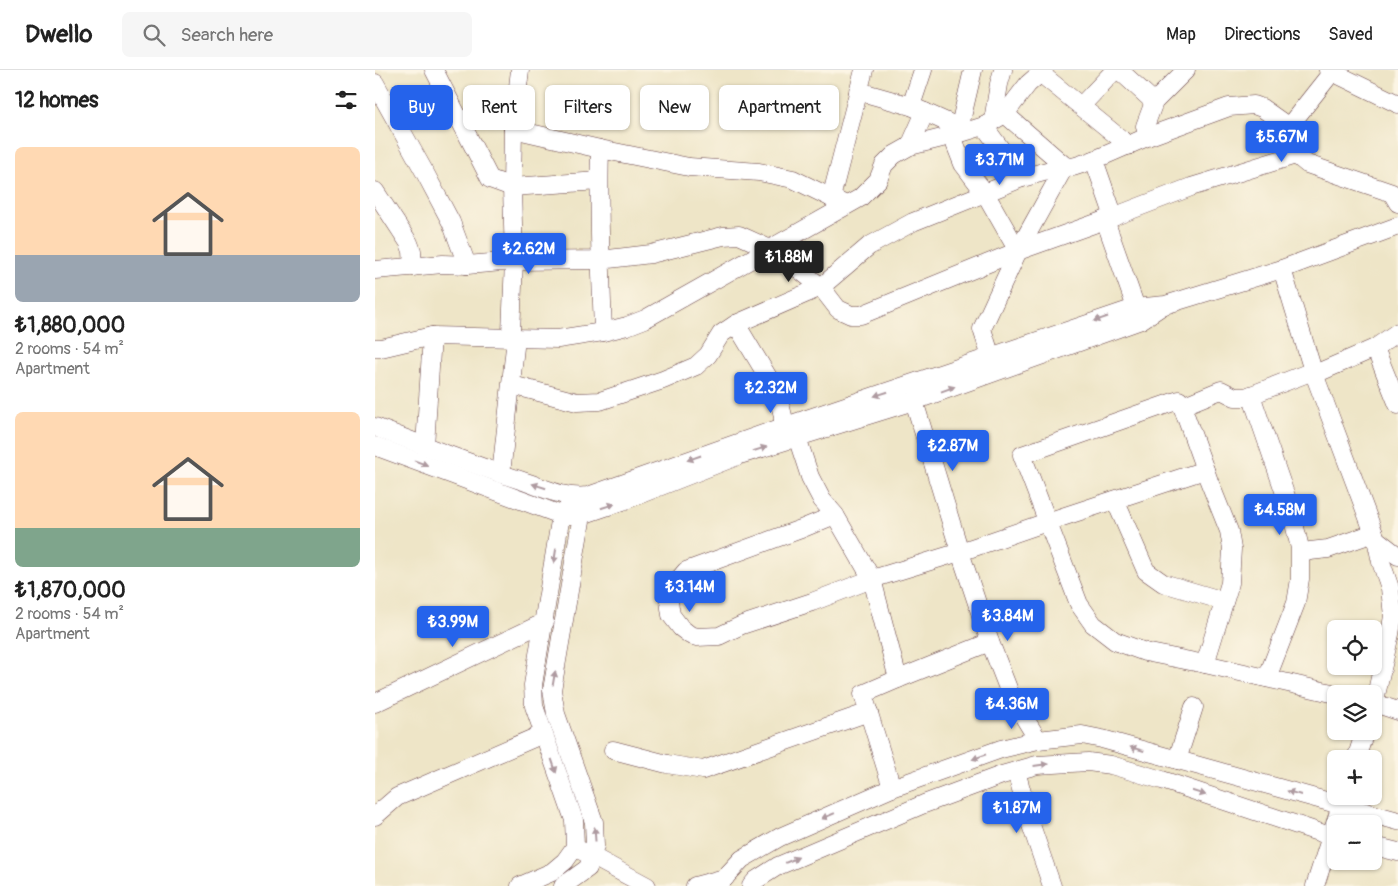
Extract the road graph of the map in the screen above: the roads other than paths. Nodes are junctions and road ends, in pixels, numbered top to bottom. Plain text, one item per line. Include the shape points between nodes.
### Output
1 (434, 70) edge
2 (520, 70) edge
3 (864, 70) edge
4 (923, 70) edge
5 (973, 70) edge
6 (1003, 70) edge
7 (1117, 70) edge
8 (1186, 70) edge
9 (1330, 71) edge
10 (1042, 72) edge
11 (375, 83) edge
12 (518, 85) edge
13 (858, 91) junction
14 (1154, 102) junction
15 (1398, 104) edge
16 (1081, 106) junction
17 (918, 109) junction
18 (994, 120) junction
19 (513, 130) edge
20 (517, 130) edge
21 (1293, 130) junction
22 (957, 133) junction
23 (1147, 137) junction
24 (910, 146) junction
25 (1127, 146) junction
26 (600, 149) junction
27 (1296, 155) junction
28 (1094, 160) junction
29 (1065, 166) junction
30 (1022, 178) junction
31 (599, 180) junction
32 (512, 187) junction
33 (375, 192) edge
34 (985, 193) junction
35 (839, 201) junction
36 (1398, 203) edge
37 (1109, 219) junction
38 (1398, 226) edge
39 (770, 249) junction
40 (1018, 251) junction
41 (600, 260) junction
42 (514, 261) junction
43 (467, 265) junction
44 (413, 267) junction
45 (1283, 269) junction
46 (375, 270) edge
47 (821, 287) junction
48 (1138, 314) junction
49 (736, 324) junction
50 (603, 332) junction
51 (1398, 332) edge
52 (432, 336) junction
53 (516, 338) junction
54 (375, 348) edge
55 (1375, 348) junction
56 (991, 357) junction
57 (1314, 372) junction
58 (512, 385) junction
59 (1251, 395) junction
60 (914, 401) junction
61 (1398, 405) edge
62 (1182, 406) junction
63 (375, 426) edge
64 (790, 432) junction
65 (375, 446) edge
66 (425, 446) junction
67 (1205, 470) junction
68 (501, 474) junction
69 (579, 497) junction
70 (1115, 500) junction
71 (561, 515) junction
72 (582, 515) junction
73 (835, 515) junction
74 (1047, 522) junction
75 (1375, 536) junction
76 (960, 552) junction
77 (1301, 554) junction
78 (1398, 556) edge
79 (872, 579) junction
80 (1223, 601) junction
81 (545, 622) junction
82 (1394, 630) edge
83 (990, 642) junction
84 (1205, 664) junction
85 (1267, 678) junction
86 (899, 679) junction
87 (1379, 685) edge
88 (1327, 692) edge
89 (375, 703) edge
90 (1382, 706) edge
91 (1195, 707) dead end
92 (1398, 711) edge
93 (869, 712) junction
94 (543, 734) junction
95 (1038, 740) junction
96 (613, 750) dead end
97 (1177, 760) junction
98 (1016, 771) junction
99 (892, 788) junction
100 (1327, 797) edge
101 (1353, 805) edge
102 (375, 816) edge
103 (1398, 822) edge
104 (1327, 835) edge
105 (1382, 848) edge
106 (571, 852) junction
107 (1398, 852) edge
108 (1327, 855) edge
109 (590, 862) junction
110 (721, 882) edge
111 (520, 886) edge
112 (563, 886) edge
113 (623, 886) edge
114 (647, 886) edge
115 (695, 886) edge
116 (751, 886) edge
117 (1052, 886) edge
118 (1315, 886) edge

1 - 32 street via 490,180
2 - 12 street
3 - 13 street
4 - 17 street
5 - 22 street
6 - 18 street
7 - 14 street
7 - 16 street
8 - 14 street
9 - 15 street
9 - 21 street via 1294,120
10 - 16 street
10 - 18 street
11 - 43 street via 451,222
13 - 17 street
13 - 35 street
14 - 23 street via 1145,126
16 - 25 street
17 - 22 street
17 - 24 street
18 - 22 street
18 - 29 street
18 - 30 street
19 - 32 street
20 - 26 street
21 - 23 street via 1254,105 1229,107
21 - 27 street
22 - 24 street
22 - 34 street via 963,164
23 - 25 street
24 - 35 street via 884,165 878,180 861,198
25 - 28 street
26 - 31 street
26 - 35 street via 689,167 793,178
27 - 36 street via 1307,164 1392,193
27 - 37 street via 1191,187
28 - 29 street
28 - 37 street
29 - 30 street
29 - 40 street
30 - 34 street
31 - 32 street
31 - 41 street
32 - 42 street
33 - 44 street via 409,243
34 - 40 street
34 - 47 street via 913,222 869,246
35 - 39 street
37 - 40 street
37 - 48 street
38 - 45 street
39 - 41 street via 739,235 723,236 658,252
39 - 47 street
39 - 50 street via 645,319
40 - 47 street via 861,315 837,310
40 - 56 street via 982,329
41 - 42 street
41 - 50 street
42 - 43 street
42 - 53 street via 511,333
43 - 44 street
44 - 46 street
45 - 48 street
45 - 57 street
47 - 49 street
48 -> 56 street
60 -> 48 street
49 - 58 street via 721,334 708,355 696,366 600,400 577,402
49 - 64 street via 777,392
50 - 53 street via 558,339
51 - 55 street
52 - 53 street
52 - 54 street
52 - 66 street
53 - 58 street
55 - 57 street
55 - 61 street
56 -> 64 street
57 - 59 street
57 - 75 street
58 - 68 street
59 - 62 street via 1235,397 1221,390
59 - 77 street via 1291,511
60 - 64 street
60 - 76 street
62 - 67 street
62 - 74 street via 1179,400 1022,455
63 - 66 street
64 -> 69 street
72 -> 64 street via 740,455
64 - 73 street via 822,500
65 -> 71 street
66 - 68 street
67 - 70 street
67 - 80 street via 1229,531 1232,548 1229,583
69 -> 68 street
69 - 71 street
69 - 72 street
70 - 74 street
70 - 80 street via 1145,571 1163,583
71 - 72 street
71 -> 81 street
109 -> 72 street via 595,846 594,822 556,714 553,690
73 - 79 street
73 - 79 street via 686,571 671,592 671,615 690,635 719,636
74 - 76 street
74 - 84 street via 1079,604 1093,624 1115,641 1145,652
75 - 77 street
75 - 78 street
75 - 82 street via 1390,588
76 - 79 street
76 - 83 street
77 - 85 street via 1296,603
79 - 86 street
80 - 84 street
81 - 89 street
81 - 94 street via 533,685
82 - 87 street
83 - 86 street
83 - 95 street via 1011,696
84 - 85 street
85 - 88 street
86 - 93 street via 863,694
90 - 92 street
91 - 97 street
93 - 96 street via 703,770
93 - 99 street
94 - 102 street via 397,797
94 -> 106 street via 574,820
97 -> 95 street via 1082,735
95 -> 99 street via 1001,749
100 -> 97 street
98 -> 104 street via 1064,763 1111,765
116 -> 98 street via 778,866 924,804
98 - 117 street
99 -> 110 street via 780,837 742,859
101 - 103 street
105 - 107 street
106 - 109 street
106 - 111 street via 552,872
108 - 118 street
109 - 112 street
109 - 113 street
109 - 114 street
110 - 115 street

